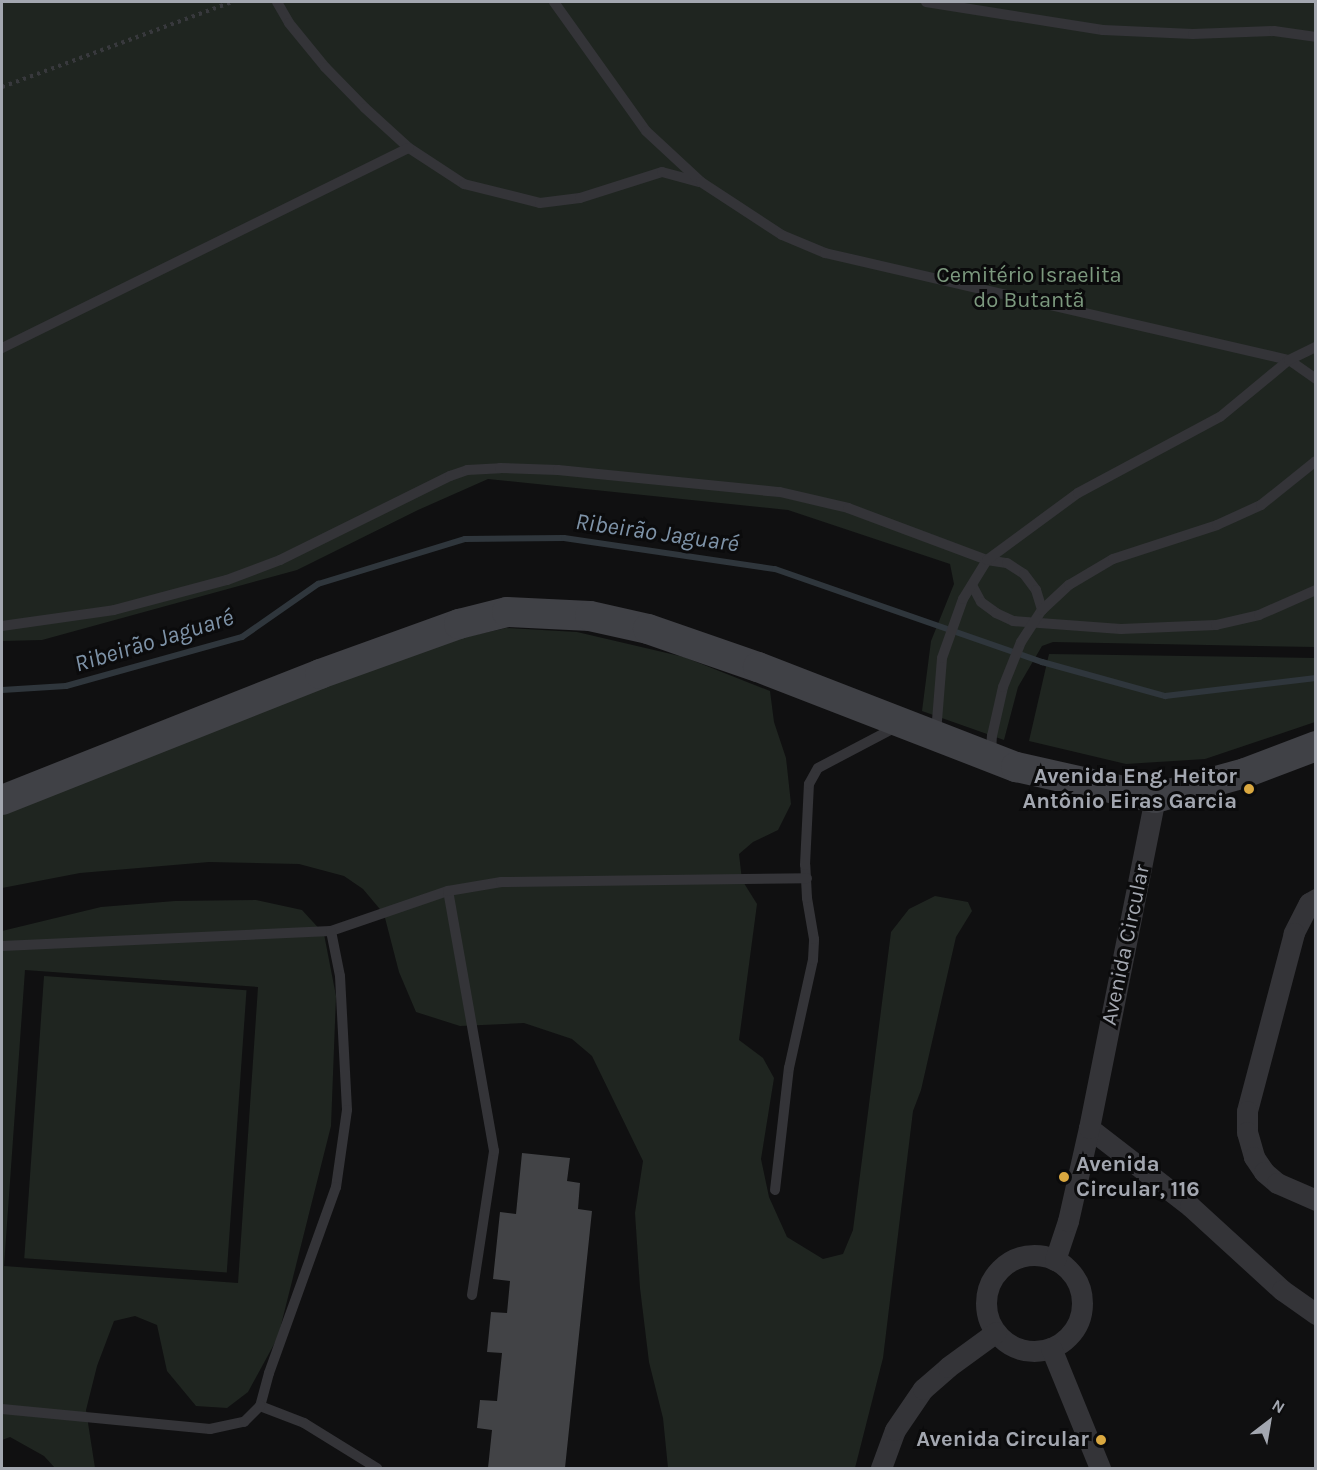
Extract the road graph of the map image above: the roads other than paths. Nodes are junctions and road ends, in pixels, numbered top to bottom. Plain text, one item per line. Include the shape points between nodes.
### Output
1 (277, 2) edge
2 (554, 2) edge
3 (926, 2) edge
4 (1316, 37) edge
5 (409, 148) junction
6 (701, 182) junction
7 (1316, 347) edge
8 (2, 348) edge
9 (1289, 360) junction
10 (1316, 379) edge
11 (1316, 461) edge
12 (987, 560) junction
13 (972, 585) junction
14 (1316, 590) edge
15 (1042, 610) junction
16 (1031, 623) junction
17 (2, 626) edge
18 (904, 723) junction
19 (936, 736) junction
20 (1316, 746) edge
21 (990, 758) junction
22 (1155, 798) junction
23 (2, 800) edge
24 (807, 878) junction
25 (448, 891) junction
26 (1316, 898) edge
27 (331, 931) junction
28 (2, 946) edge
29 (1089, 1128) junction
30 (775, 1190) dead end
31 (1316, 1200) edge
32 (1055, 1260) junction
33 (472, 1295) dead end
34 (1316, 1314) edge
35 (996, 1332) junction
36 (1051, 1348) junction
37 (261, 1406) junction
38 (2, 1408) edge
39 (377, 1468) edge
40 (882, 1468) edge
41 (1100, 1468) edge

1 - 5 lane via 325,67
2 - 6 lane via 646,131
3 - 4 lane via 1103,30 1193,34 1274,31
5 - 6 lane via 464,184 540,203 580,198 662,172
5 - 8 lane
6 - 9 lane via 782,235 825,253
7 - 9 lane
9 - 10 lane
9 - 12 lane via 1220,417 1078,493
11 - 15 lane via 1261,505 1217,525 1113,559 1069,585
12 - 13 lane
12 - 15 lane via 1007,563 1024,574 1036,590
12 - 17 lane via 848,508 780,492 558,470 483,468 450,476 280,560 227,580 114,610
13 - 16 lane via 981,602 996,613 1012,621
13 - 19 lane via 963,599 942,658
14 - 16 lane via 1259,615 1216,625 1120,629
15 - 16 lane
16 - 21 lane via 1003,687
18 - 19 main road
18 - 23 main road via 648,629 590,616 507,612 459,624 320,674
18 - 24 lane via 813,774 809,784
19 - 21 main road
20 - 22 main road via 1245,773
21 - 22 main road
22 - 29 street, Avenida Circular
24 - 25 lane via 501,882
24 - 30 lane via 813,960 789,1068
25 - 27 lane
25 - 33 lane via 495,1150
26 - 31 street via 1309,903 1288,953 1247,1111 1247,1132 1254,1157 1264,1172 1277,1183
27 - 28 lane
27 - 37 lane via 340,976 347,1110 337,1176
29 - 32 street, Avenida Circular
29 - 34 street via 1190,1206 1282,1290
32 - 35 street via 1023,1256 997,1273 986,1304
32 - 36 street via 1068,1269 1082,1297 1075,1328
35 - 36 street via 1021,1349
35 - 40 street via 923,1389 895,1430
36 - 41 street
37 - 38 lane via 244,1422 210,1429
37 - 39 lane via 304,1423

